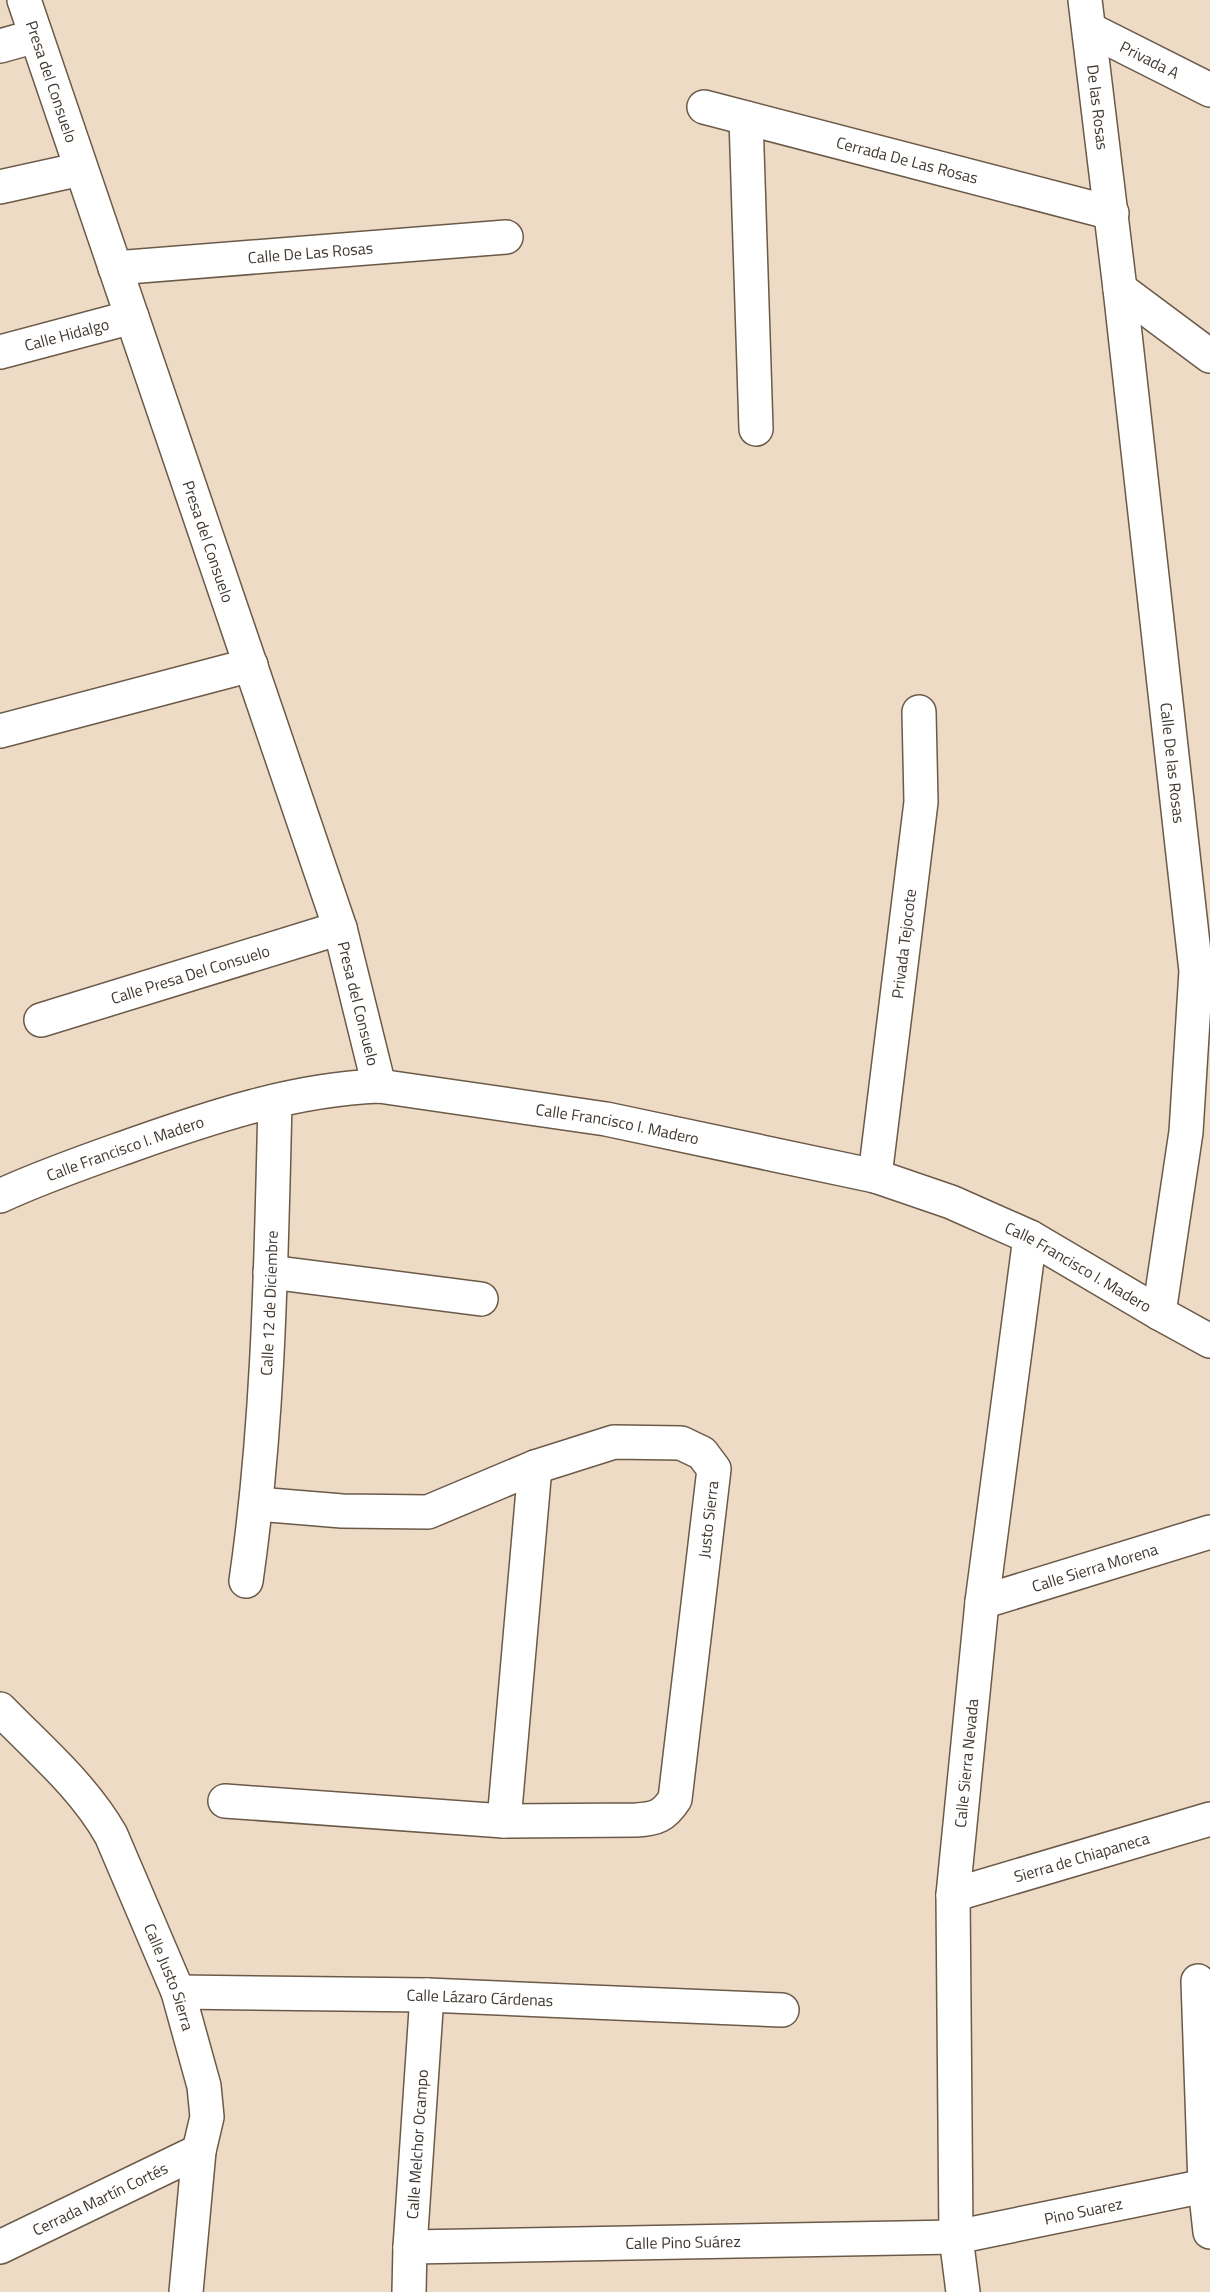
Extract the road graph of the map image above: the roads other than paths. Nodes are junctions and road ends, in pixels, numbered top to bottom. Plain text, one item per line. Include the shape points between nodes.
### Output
1 (24, 0) edge
2 (1087, 14) edge
3 (36, 36) junction
4 (0, 46) edge
5 (1210, 90) edge
6 (704, 107) dead end
7 (746, 118) junction
8 (81, 169) junction
9 (0, 187) edge
10 (1112, 213) junction
11 (506, 237) dead end
12 (115, 268) junction
13 (1120, 289) junction
14 (132, 318) junction
15 (0, 352) edge
16 (1210, 356) edge
17 (756, 429) dead end
18 (251, 665) junction
19 (919, 712) dead end
20 (0, 731) edge
21 (340, 928) junction
22 (41, 1020) dead end
23 (379, 1086) junction
24 (275, 1102) junction
25 (875, 1176) junction
26 (0, 1196) edge
27 (1030, 1237) junction
28 (270, 1272) junction
29 (482, 1299) dead end
30 (1159, 1313) junction
31 (1210, 1341) edge
32 (535, 1467) junction
33 (257, 1504) junction
34 (1210, 1532) edge
35 (246, 1581) dead end
36 (982, 1602) junction
37 (0, 1709) edge
38 (225, 1801) dead end
39 (1210, 1819) edge
40 (504, 1821) junction
41 (953, 1895) junction
42 (1198, 1981) dead end
43 (178, 1992) junction
44 (427, 1995) junction
45 (782, 2010) dead end
46 (199, 2151) junction
47 (1208, 2186) edge
48 (1210, 2232) edge
49 (956, 2237) junction
50 (0, 2247) edge
51 (410, 2247) junction
52 (186, 2292) edge
53 (409, 2292) edge
54 (963, 2292) edge

1 - 3 street, Presa del Consuelo
2 - 5 street, Privada A
2 - 10 street, De las Rosas
3 - 4 street
3 - 8 street, Presa del Consuelo
6 - 7 street, Cerrada De Las Rosas
7 - 10 street, Cerrada De Las Rosas
7 - 17 street
8 - 9 street
8 - 12 street, Presa del Consuelo
10 - 13 street, Calle De las Rosas
11 - 12 street, Calle De Las Rosas
12 - 14 street, Presa del Consuelo
13 - 16 street
13 - 30 street, Calle De las Rosas via 1196,971 1186,1132
14 - 15 street, Calle Hidalgo
14 - 18 street, Presa del Consuelo
18 - 20 street
18 - 21 street, Presa del Consuelo
19 - 25 street, Privada Tejocote via 921,802
21 - 22 street, Calle Presa Del Consuelo
21 - 23 street, Presa del Consuelo
23 - 24 street, Calle Francisco I. Madero via 345,1087
23 - 25 street, Calle Francisco I. Madero via 606,1119
24 - 26 street, Calle Francisco I. Madero via 193,1124
24 - 28 street, Calle 12 de Diciembre
25 - 27 street, Calle Francisco I. Madero via 951,1202
27 - 30 street, Calle Francisco I. Madero
27 - 36 street, Calle Sierra Nevada
28 - 29 street
28 - 33 street, Calle 12 de Diciembre
30 - 31 street, Calle Francisco I. Madero
32 - 33 street, Justo Sierra via 428,1512 342,1511
32 - 40 street
32 - 40 street, Justo Sierra via 614,1442 681,1443 702,1453 714,1469 675,1799 667,1812 652,1819
33 - 35 street, Calle 12 de Diciembre
34 - 36 street, Calle Sierra Morena
36 - 41 street, Calle Sierra Nevada
37 - 43 street, Calle Justo Sierra via 97,1811
38 - 40 street
39 - 41 street, Sierra de Chiapaneca
41 - 49 street, Calle Sierra Nevada
42 - 47 street
43 - 44 street, Calle Lázaro Cárdenas
43 - 46 street, Calle Justo Sierra via 204,2085 207,2117
44 - 45 street, Calle Lázaro Cárdenas
44 - 51 street, Calle Melchor Ocampo
46 - 50 street, Cerrada Martín Cortés
46 - 52 street, Calle Justo Sierra
47 - 48 street
47 - 49 street, Pino Suarez
49 - 51 street, Calle Pino Suárez
49 - 54 street, Calle Sierra Nevada
51 - 53 street, Calle Melchor Ocampo

